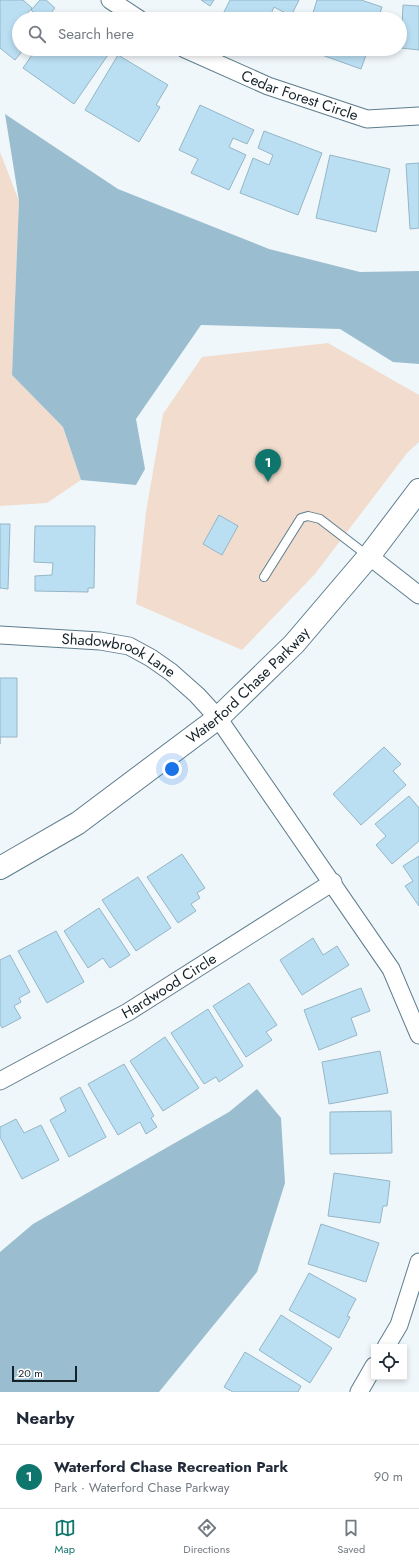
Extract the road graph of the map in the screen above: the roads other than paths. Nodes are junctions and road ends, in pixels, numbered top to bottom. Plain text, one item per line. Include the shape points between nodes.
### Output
1 (110, 0) edge
2 (128, 12) edge
3 (201, 56) edge
4 (419, 116) edge
5 (419, 490) edge
6 (369, 556) junction
7 (264, 577) dead end
8 (419, 595) edge
9 (0, 635) edge
10 (218, 718) junction
11 (0, 868) edge
12 (332, 882) junction
13 (419, 1035) edge
14 (0, 1081) edge
15 (419, 1262) edge
16 (388, 1344) edge
17 (371, 1371) edge
18 (359, 1392) edge

1 - 2 street
3 - 4 street, Cedar Forest Circle via 268,86 367,119
5 - 6 street, Waterford Chase Parkway
6 - 7 lane via 320,519 308,516 301,518
6 - 8 street
6 - 10 street, Waterford Chase Parkway via 294,644
9 - 10 street, Shadowbrook Lane via 100,641 129,646 171,672
10 - 11 street, Waterford Chase Parkway via 78,823
10 - 12 street
12 - 13 street via 391,969
12 - 14 street, Hardwood Circle via 128,1012
15 - 16 street via 399,1325
17 - 18 street

